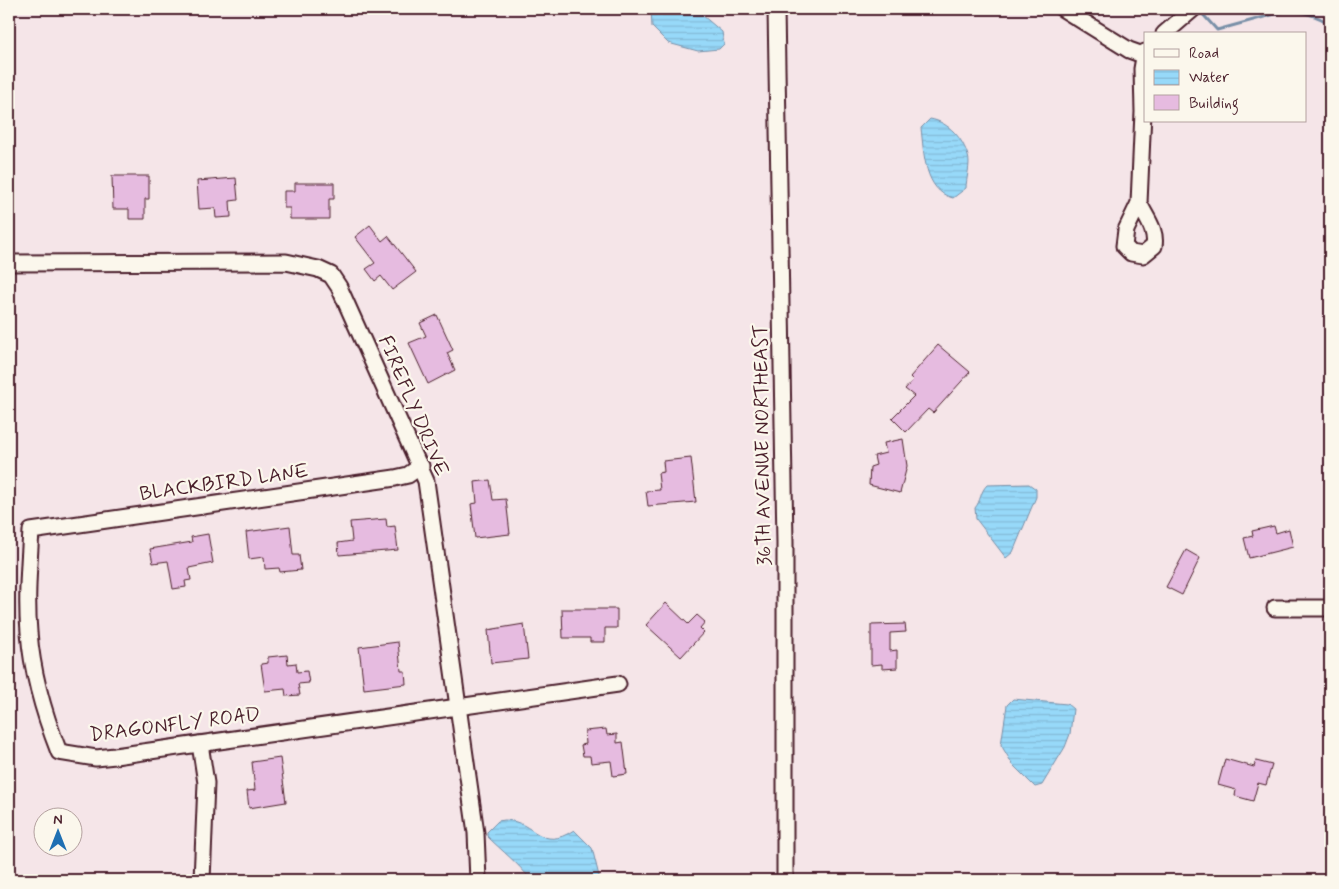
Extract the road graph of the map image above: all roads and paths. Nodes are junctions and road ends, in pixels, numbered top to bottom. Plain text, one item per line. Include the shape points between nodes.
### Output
1 (776, 9) edge
2 (1063, 9) edge
3 (1190, 11) edge
4 (1166, 32) edge
5 (1144, 53) edge
6 (1139, 203) dead end
7 (9, 263) edge
8 (421, 466) junction
9 (31, 531) joint
10 (1275, 608) dead end
11 (1330, 608) edge
12 (618, 684) dead end
13 (459, 707) junction
14 (200, 744) junction
15 (202, 880) edge
16 (478, 880) edge
17 (785, 880) edge

1 - 17 street, 36TH AVENUE NORTHEAST via 785,543
2 - 5 street via 1129,50
3 - 4 street
5 - 6 street
7 - 8 street, FIREFLY DRIVE via 286,262 303,264 331,275 348,304
8 - 9 street, BLACKBIRD LANE via 408,475 395,478
8 - 13 street, FIREFLY DRIVE
9 - 14 street, DRAGONFLY ROAD via 28,632 40,690 59,752 96,758
10 - 11 street
12 - 13 street, DRAGONFLY ROAD
13 - 14 street, DRAGONFLY ROAD
13 - 16 street, FIREFLY DRIVE via 476,833
14 - 15 street via 206,782

